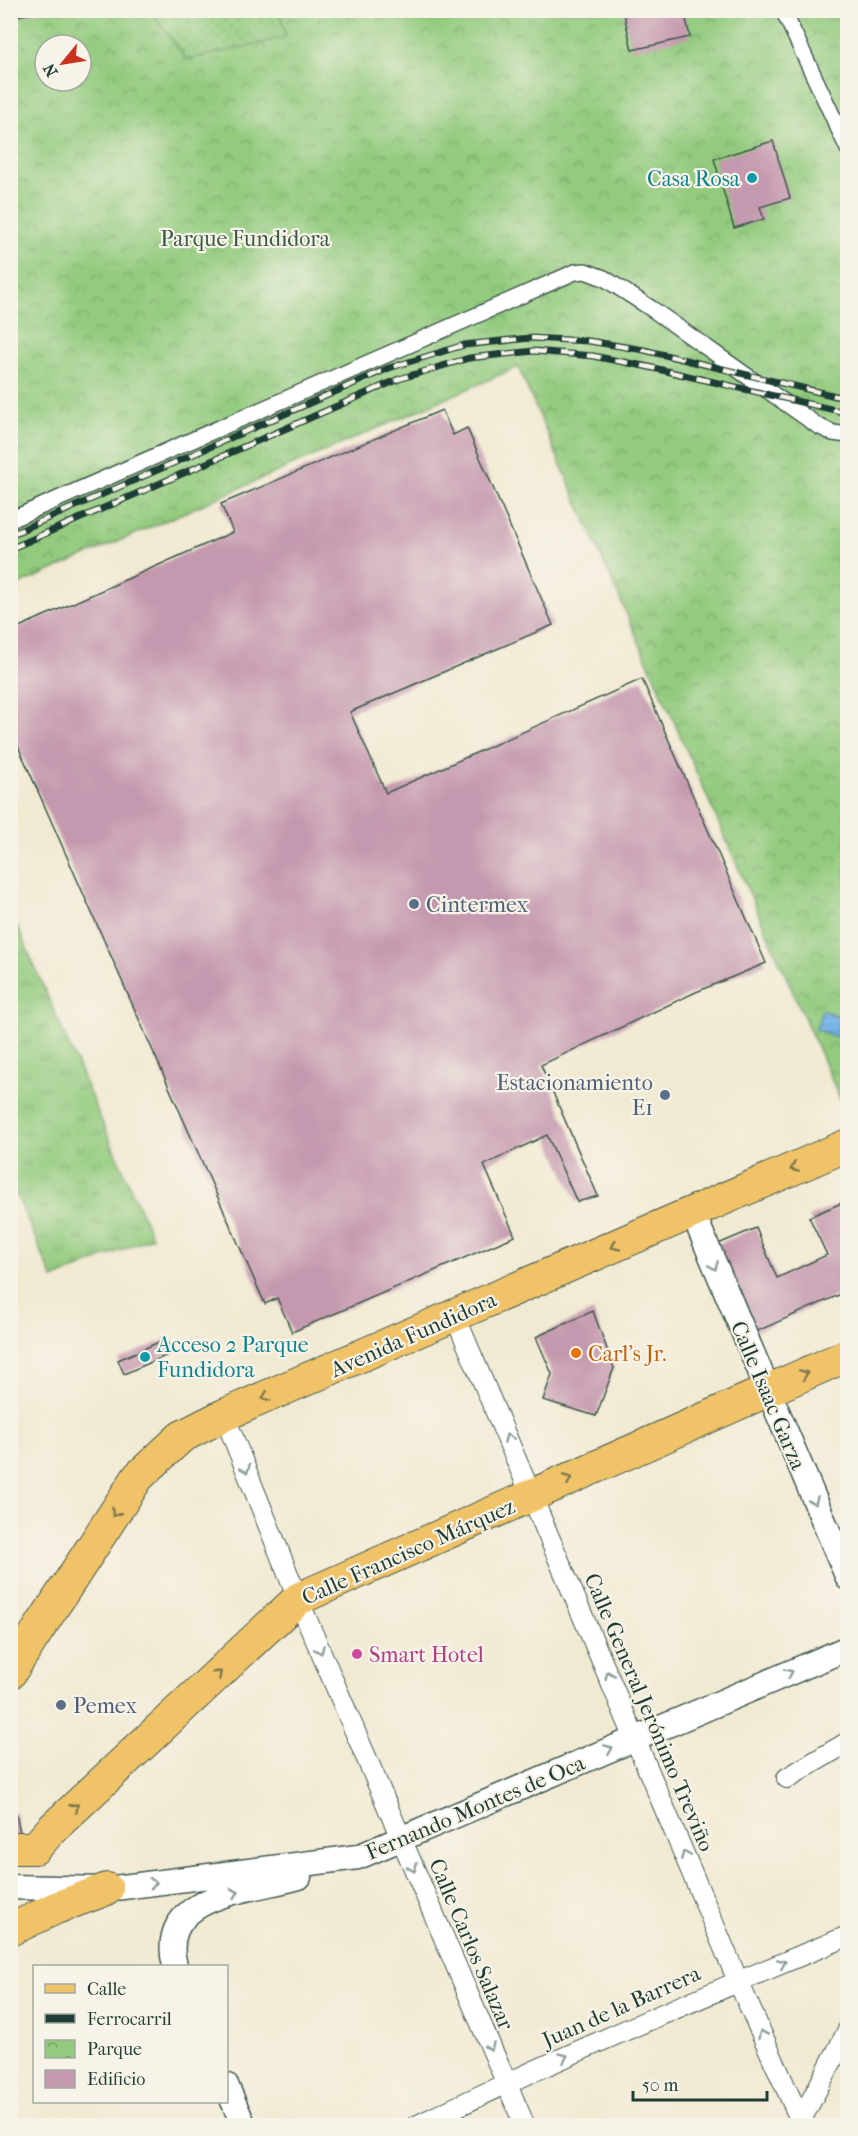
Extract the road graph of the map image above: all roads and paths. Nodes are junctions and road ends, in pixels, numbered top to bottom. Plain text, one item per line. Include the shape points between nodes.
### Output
1 (783, 10) edge
2 (848, 149) edge
3 (848, 435) edge
4 (10, 520) edge
5 (848, 1145) edge
6 (692, 1211) junction
7 (455, 1316) junction
8 (848, 1355) edge
9 (766, 1390) junction
10 (224, 1415) junction
11 (532, 1495) junction
12 (848, 1578) edge
13 (298, 1599) junction
14 (848, 1648) edge
15 (10, 1673) edge
16 (636, 1738) junction
17 (848, 1742) edge
18 (787, 1778) dead end
19 (401, 1838) junction
20 (23, 1848) edge
21 (358, 1857) junction
22 (10, 1887) edge
23 (107, 1888) junction
24 (10, 1930) edge
25 (848, 1936) edge
26 (175, 1965) edge
27 (738, 1981) junction
28 (848, 2030) edge
29 (506, 2083) junction
30 (228, 2090) edge
31 (801, 2124) edge
32 (244, 2126) edge
33 (416, 2126) edge
34 (525, 2126) edge

1 - 2 street
3 - 4 street via 818,426 604,278 585,271 575,272
5 -> 6 main road, Avenida Fundidora
6 -> 7 main road, Avenida Fundidora
6 -> 9 street, Calle Isaac Garza
7 -> 10 main road, Avenida Fundidora
11 -> 7 street, Calle General Jerónimo Treviño
9 -> 8 main road, Calle Francisco Márquez
11 -> 9 main road, Calle Francisco Márquez
9 -> 12 street, Calle Isaac Garza
10 -> 13 street, Calle Carlos Salazar
10 -> 15 main road, Avenida Fundidora via 181,1437 138,1477
11 - 13 main road, Calle Francisco Márquez
16 -> 11 street, Calle General Jerónimo Treviño
13 -> 19 street, Calle Carlos Salazar
20 -> 13 main road, Calle Francisco Márquez via 52,1828
16 -> 14 street, Fernando Montes de Oca
19 -> 16 street, Fernando Montes de Oca
27 -> 16 street, Calle General Jerónimo Treviño
17 - 18 street
19 - 21 street, Fernando Montes de Oca
19 -> 29 street, Calle Carlos Salazar
23 -> 21 street, Fernando Montes de Oca
26 -> 21 street via 172,1939 176,1927 191,1910 209,1899 297,1878
22 - 23 street, Fernando Montes de Oca
23 - 24 main road
27 -> 25 street, Juan de la Barrera
29 -> 27 street, Juan de la Barrera
31 -> 27 street, Calle General Jerónimo Treviño
28 - 31 street
29 - 33 street, Juan de la Barrera
29 - 34 street, Calle Carlos Salazar
30 - 32 street

